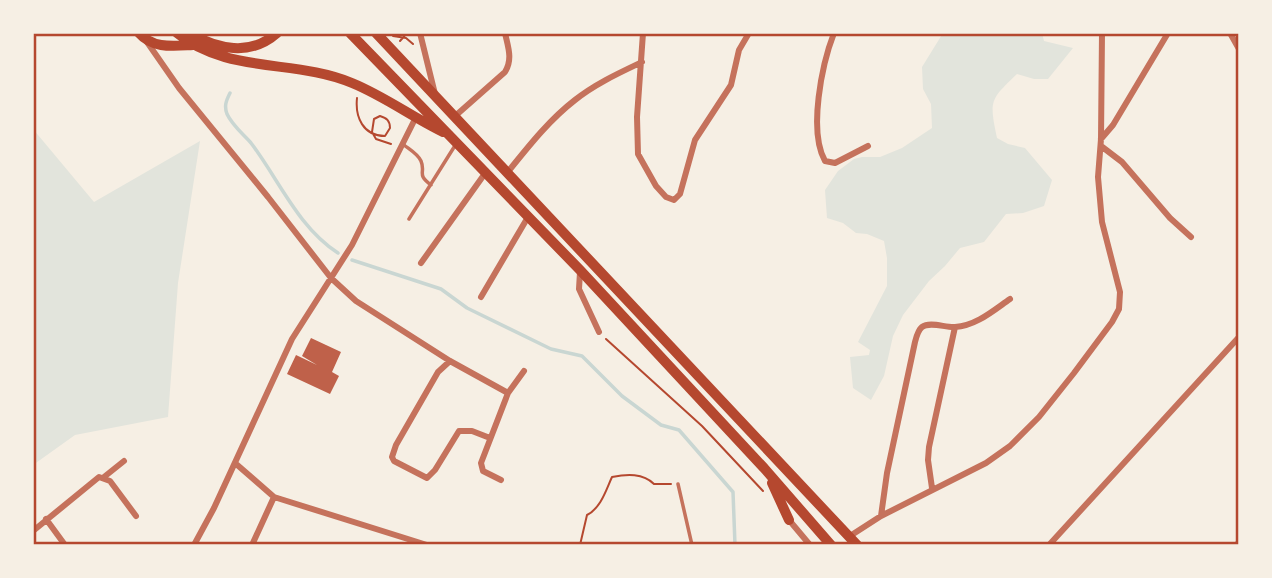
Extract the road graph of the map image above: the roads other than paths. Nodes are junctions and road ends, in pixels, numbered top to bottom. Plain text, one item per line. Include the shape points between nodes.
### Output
1 (139, 33) edge
2 (177, 33) edge
3 (188, 33) edge
4 (277, 33) edge
5 (350, 33) edge
6 (376, 33) edge
7 (420, 33) edge
8 (505, 33) edge
9 (643, 33) edge
10 (749, 33) edge
11 (834, 33) edge
12 (1102, 33) edge
13 (1168, 33) edge
14 (1230, 33) edge
15 (148, 42) junction
16 (193, 45) junction
17 (1239, 49) edge
18 (642, 62) junction
19 (436, 96) junction
20 (454, 117) junction
21 (415, 119) junction
22 (454, 139) junction
23 (1101, 143) junction
24 (868, 146) dead end
25 (403, 147) junction
26 (486, 172) junction
27 (507, 173) junction
28 (431, 185) junction
29 (528, 217) junction
30 (409, 219) dead end
31 (1191, 237) dead end
32 (421, 263) dead end
33 (580, 270) junction
34 (331, 278) junction
35 (481, 297) dead end
36 (1010, 299) dead end
37 (955, 327) junction
38 (599, 332) road end
39 (1239, 337) edge
40 (450, 360) junction
41 (524, 371) dead end
42 (508, 393) junction
43 (490, 439) junction
44 (124, 461) dead end
45 (235, 463) junction
46 (764, 468) junction
47 (104, 477) junction
48 (501, 480) dead end
49 (678, 484) road end
50 (932, 488) junction
51 (274, 497) junction
52 (136, 516) dead end
53 (881, 516) junction
54 (46, 519) junction
55 (789, 520) joint
56 (33, 531) edge
57 (854, 541) edge
58 (65, 545) edge
59 (194, 545) edge
60 (251, 545) edge
61 (427, 545) edge
62 (692, 545) edge
63 (810, 545) edge
64 (831, 545) edge
65 (1049, 545) edge

1 - 15 highway
2 - 16 highway
3 - 4 highway via 244,49
5 - 22 highway
6 - 19 highway
7 - 19 street
8 - 20 street via 509,66
9 - 18 street
10 - 18 street via 739,50 731,85 695,140 680,194 674,200 656,186 638,154
11 - 24 street via 819,92 821,155 835,163
12 - 23 street
13 - 23 street
14 - 17 street
15 - 16 highway
15 - 34 street via 179,88
16 - 21 highway via 222,56 352,82
18 - 27 street via 575,100 542,130
19 - 20 highway
20 - 27 highway
21 - 22 highway
21 - 25 street
22 - 26 highway
22 - 28 lane
23 - 31 street
23 - 50 street via 1102,222 1120,292 1119,309 1039,417 1010,446 986,463
25 - 28 lane via 419,157 420,174
25 - 34 street
26 - 29 highway
26 - 32 street
27 - 57 highway
28 - 30 lane
29 - 33 highway
29 - 35 street
33 - 38 street via 579,289
33 - 46 highway
34 - 40 street via 356,301
34 - 45 street via 292,339
36 - 37 street via 981,319
37 - 50 street via 929,447
37 - 53 street via 930,325 919,330
39 - 65 street
40 - 42 street
40 - 43 street via 396,444 394,461 427,478 459,431
41 - 42 street
42 - 43 street
43 - 48 street via 480,468
44 - 47 street
45 - 51 street
45 - 59 street
46 - 55 highway
46 - 64 highway
47 - 52 street
47 - 54 street
49 - 62 lane
50 - 53 street
51 - 60 street
51 - 61 street
53 - 57 street
54 - 56 street
54 - 58 street
55 - 63 street

